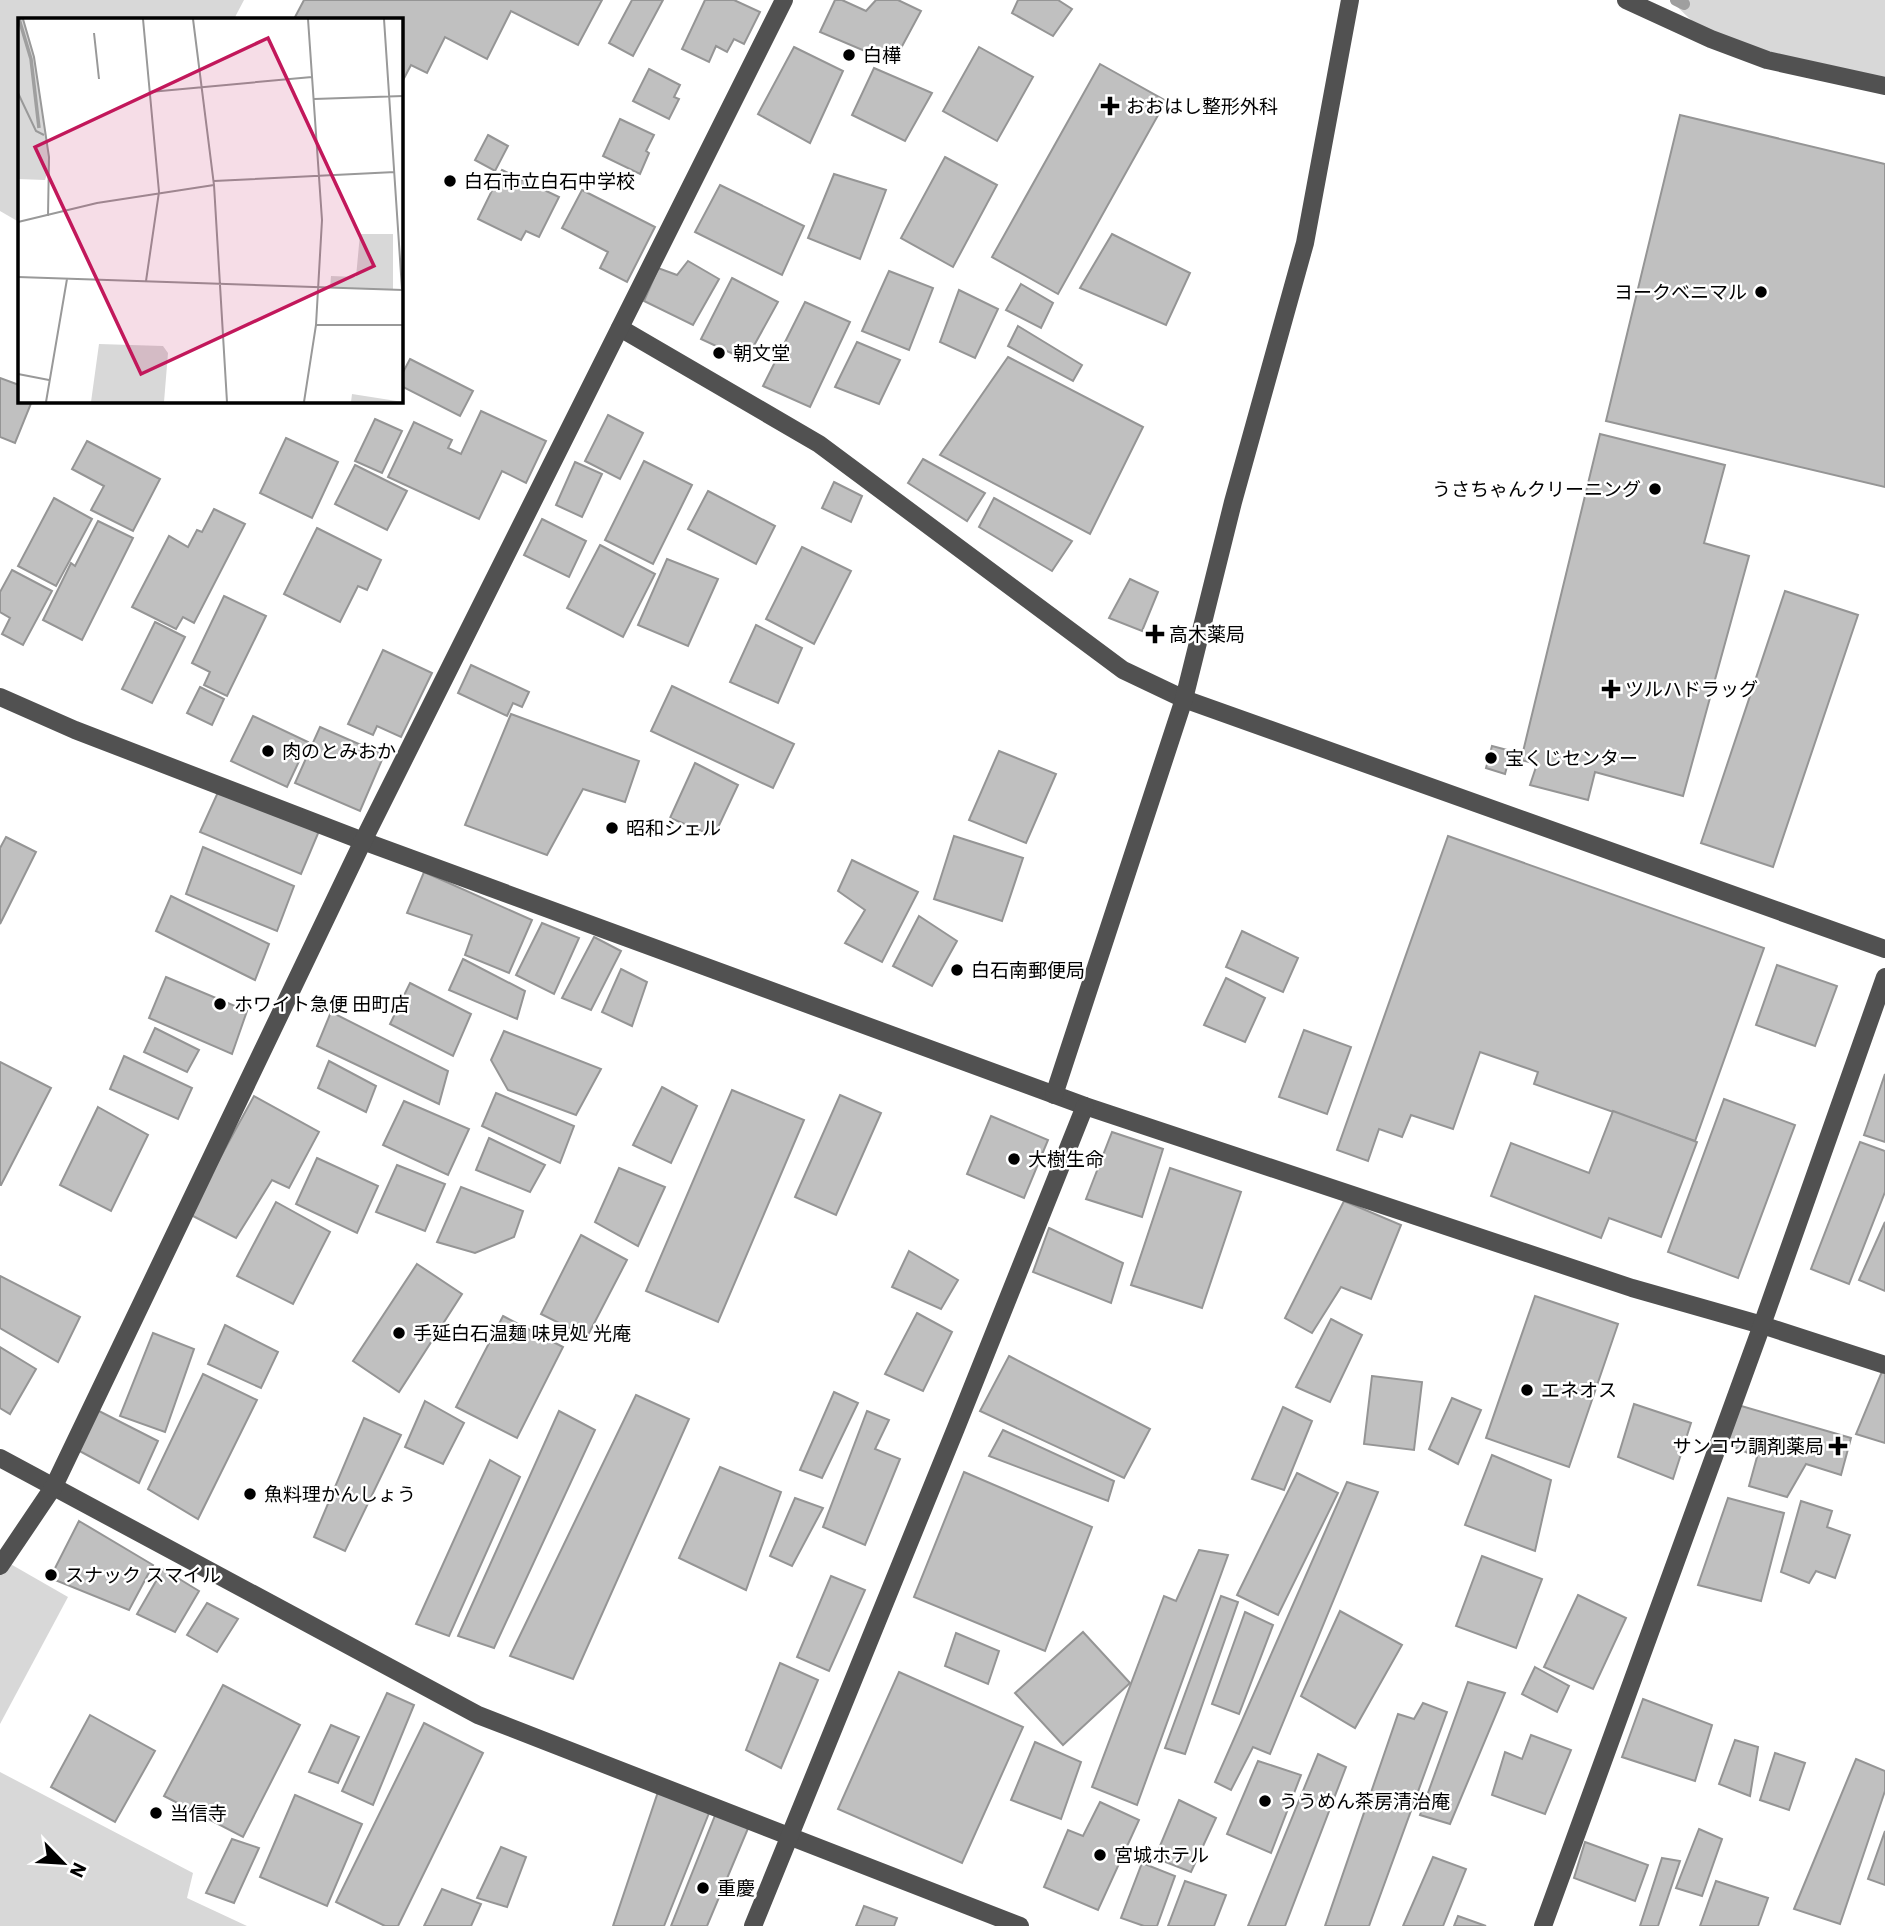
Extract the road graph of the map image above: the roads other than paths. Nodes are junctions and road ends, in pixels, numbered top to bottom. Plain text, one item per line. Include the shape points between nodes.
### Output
1 (784, 0) edge
2 (1350, 0) edge
3 (1626, 0) edge
4 (1885, 86) edge
5 (620, 328) junction
6 (0, 697) edge
7 (1184, 699) junction
8 (363, 841) junction
9 (1885, 949) edge
10 (1885, 977) edge
11 (1054, 1095) junction
12 (1085, 1106) junction
13 (1762, 1325) junction
14 (1885, 1365) edge
15 (0, 1458) edge
16 (54, 1486) junction
17 (0, 1566) edge
18 (790, 1838) junction
19 (753, 1926) edge
20 (1020, 1926) edge
21 (1542, 1926) edge

1 - 5 street
2 - 7 street via 1304,243
3 - 4 street via 1767,60
5 - 7 street via 819,444 1123,670
5 - 8 street
6 - 8 street
7 - 9 street
7 - 11 street
8 - 11 street
8 - 16 street
10 - 13 street
11 - 12 street
12 - 13 street via 1632,1288
12 - 18 street
13 - 14 street
13 - 21 street
15 - 16 street
16 - 17 street
16 - 18 street via 478,1715
18 - 19 street
18 - 20 street

